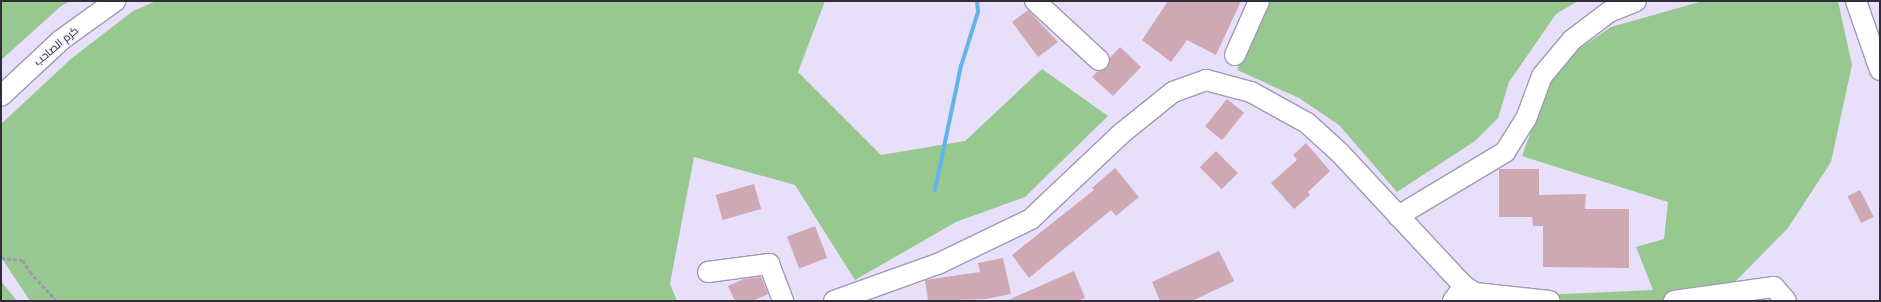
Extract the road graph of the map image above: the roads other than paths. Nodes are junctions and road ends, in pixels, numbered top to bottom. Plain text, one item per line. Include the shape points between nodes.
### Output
1 (115, 1) edge
2 (1035, 1) edge
3 (1259, 1) edge
4 (1636, 1) edge
5 (1856, 1) edge
6 (1235, 55) dead end
7 (1099, 60) dead end
8 (1880, 70) edge
9 (1, 96) edge
10 (1398, 216) junction
11 (708, 272) dead end
12 (1458, 293) edge
13 (783, 301) edge
14 (834, 301) edge
15 (1550, 301) edge
16 (1674, 301) edge
17 (1786, 301) edge

1 - 9 street, كرم الصاحب via 61,40
2 - 7 street
3 - 6 street
4 - 10 street via 1609,12 1572,40 1542,76 1526,119 1505,152
5 - 8 street
10 - 12 street
10 - 14 street via 1339,152 1307,123 1251,92 1206,80 1172,92 1122,133 1031,219 940,263
11 - 13 street via 769,264
12 - 15 street
16 - 17 street via 1774,287

